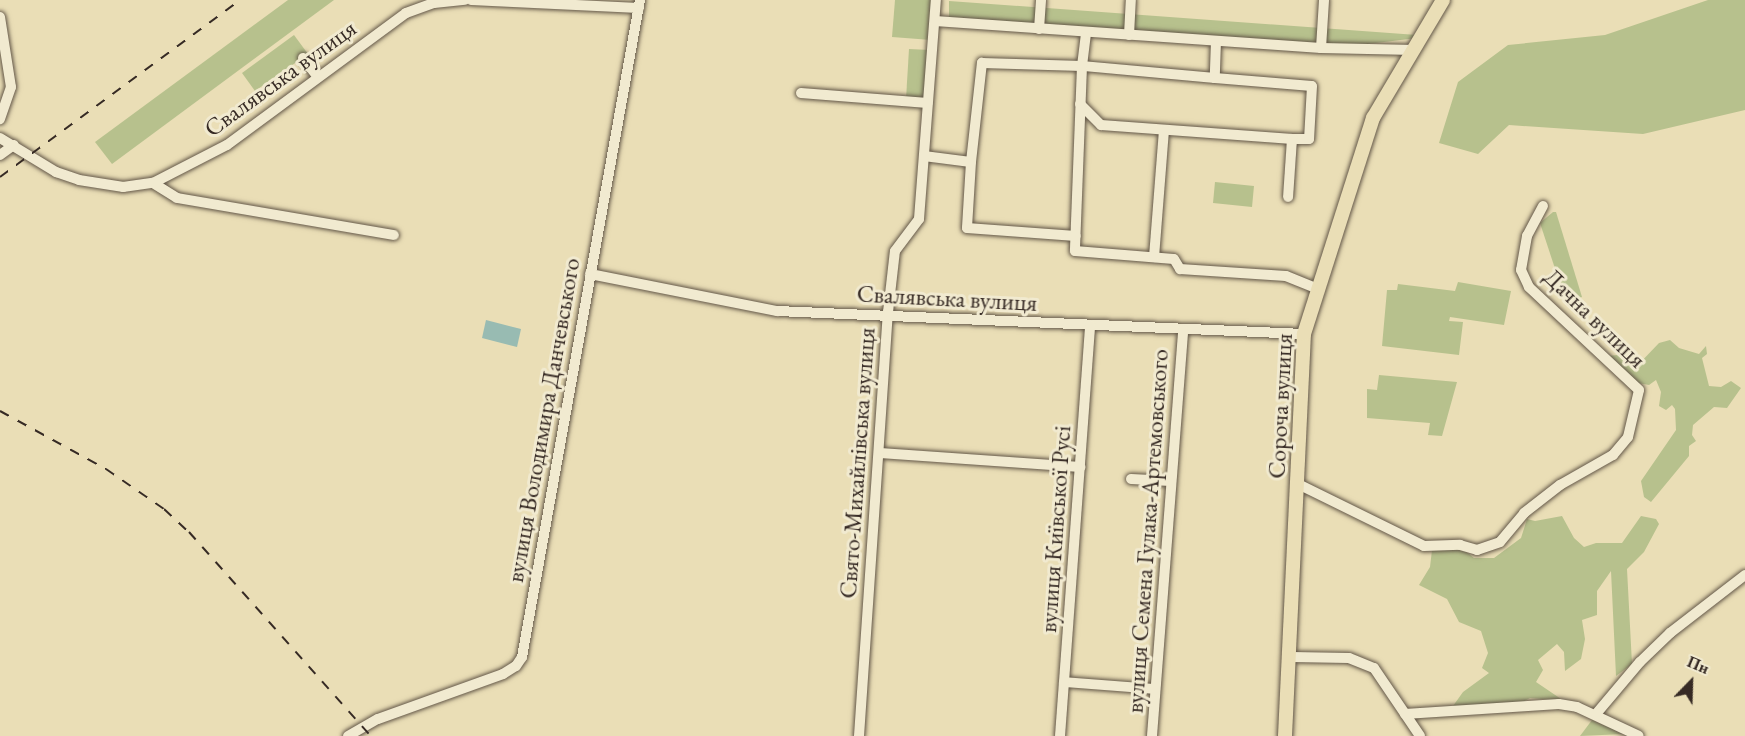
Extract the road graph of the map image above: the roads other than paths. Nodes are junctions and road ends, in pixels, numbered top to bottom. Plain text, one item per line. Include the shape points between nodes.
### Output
1 (449, 0) edge
2 (465, 0) edge
3 (471, 0) edge
4 (936, 0) edge
5 (1041, 0) edge
6 (1131, 0) edge
7 (1324, 0) edge
8 (1443, 0) edge
9 (639, 4) edge
10 (0, 16) edge
11 (934, 21) junction
12 (1039, 29) junction
13 (1086, 32) junction
14 (1128, 36) junction
15 (1216, 41) junction
16 (1321, 48) junction
17 (1415, 51) junction
18 (303, 58) dead end
19 (1082, 66) junction
20 (318, 77) junction
21 (1215, 78) junction
22 (801, 93) dead end
23 (928, 103) junction
24 (1080, 104) junction
25 (0, 119) edge
26 (1164, 129) junction
27 (0, 138) edge
28 (1292, 139) junction
29 (14, 145) junction
30 (0, 147) edge
31 (0, 155) edge
32 (924, 156) junction
33 (970, 162) junction
34 (153, 183) junction
35 (1288, 196) dead end
36 (1543, 206) dead end
37 (394, 235) dead end
38 (1076, 236) junction
39 (1154, 257) junction
40 (590, 274) junction
41 (1319, 289) junction
42 (888, 316) junction
43 (1090, 325) junction
44 (1183, 330) junction
45 (1304, 334) junction
46 (880, 453) junction
47 (1081, 467) junction
48 (1131, 479) dead end
49 (1171, 481) junction
50 (1298, 484) junction
51 (1745, 575) edge
52 (1292, 657) junction
53 (1064, 682) junction
54 (1155, 689) junction
55 (1596, 714) junction
56 (1407, 718) junction
57 (348, 736) edge
58 (859, 736) edge
59 (1060, 736) edge
60 (1152, 736) edge
61 (1285, 736) edge
62 (1407, 736) edge
63 (1420, 736) edge
64 (1639, 736) edge

1 - 2 street, Свалявська вулиця
1 - 20 street, Свалявська вулиця via 406,13
3 - 9 street
4 - 11 street, Свято-Михайлівська вулиця
5 - 12 street
6 - 14 street
7 - 16 street
8 - 17 main road, Сороча вулиця
9 - 40 street, вулиця Володимира Данчевського
10 - 25 street via 11,94
11 - 12 street
11 - 23 street, Свято-Михайлівська вулиця
12 - 13 street
13 - 14 street
13 - 19 street
14 - 15 street
15 - 16 street
15 - 21 street
16 - 17 street
17 - 41 main road, Сороча вулиця via 1373,118
18 - 20 street
19 - 21 street
19 - 24 street
19 - 33 street via 982,63
20 - 34 street, Свалявська вулиця via 227,145
21 - 28 street via 1312,86 1309,139
22 - 23 street
23 - 32 street, Свято-Михайлівська вулиця
24 - 26 street via 1101,125
24 - 38 street
26 - 28 street
26 - 39 street
27 - 29 street, Свалявська вулиця
28 - 35 street
29 - 30 street
29 - 31 street
29 - 34 street, Свалявська вулиця via 56,172 79,180 123,187
32 - 33 street
32 - 42 street, Свято-Михайлівська вулиця via 919,219 895,251
33 - 38 street via 967,228
34 - 37 street via 177,198
36 - 50 street, Дачна вулиця via 1527,236 1521,270 1529,287 1639,390 1628,437 1614,455 1560,485 1524,513 1500,542 1477,549 1460,545 1424,546
38 - 39 street via 1075,251
39 - 41 street via 1174,259 1180,269 1286,276
40 - 42 street, Свалявська вулиця via 777,311
40 - 57 street, вулиця Володимира Данчевського via 519,662 503,674 378,719
41 - 45 main road, Сороча вулиця
42 - 43 street, Свалявська вулиця
42 - 46 street, Свято-Михайлівська вулиця
43 - 44 street, Свалявська вулиця
43 - 47 street, вулиця Київської Русі
44 - 45 street, Свалявська вулиця
44 - 49 street, вулиця Семена Гулака-Артемовського
45 - 50 main road, Сороча вулиця
46 - 47 street
46 - 58 street, Свято-Михайлівська вулиця
47 - 53 street, вулиця Київської Русі
48 - 49 street
49 - 54 street, вулиця Семена Гулака-Артемовського
50 - 52 main road, Сороча вулиця
51 - 55 street via 1670,633
52 - 56 street via 1349,658 1374,668
52 - 61 main road, Сороча вулиця
53 - 54 street
53 - 59 street, вулиця Київської Русі
54 - 60 street, вулиця Семена Гулака-Артемовського
55 - 56 street via 1559,704
55 - 64 street
56 - 62 street
56 - 63 street

